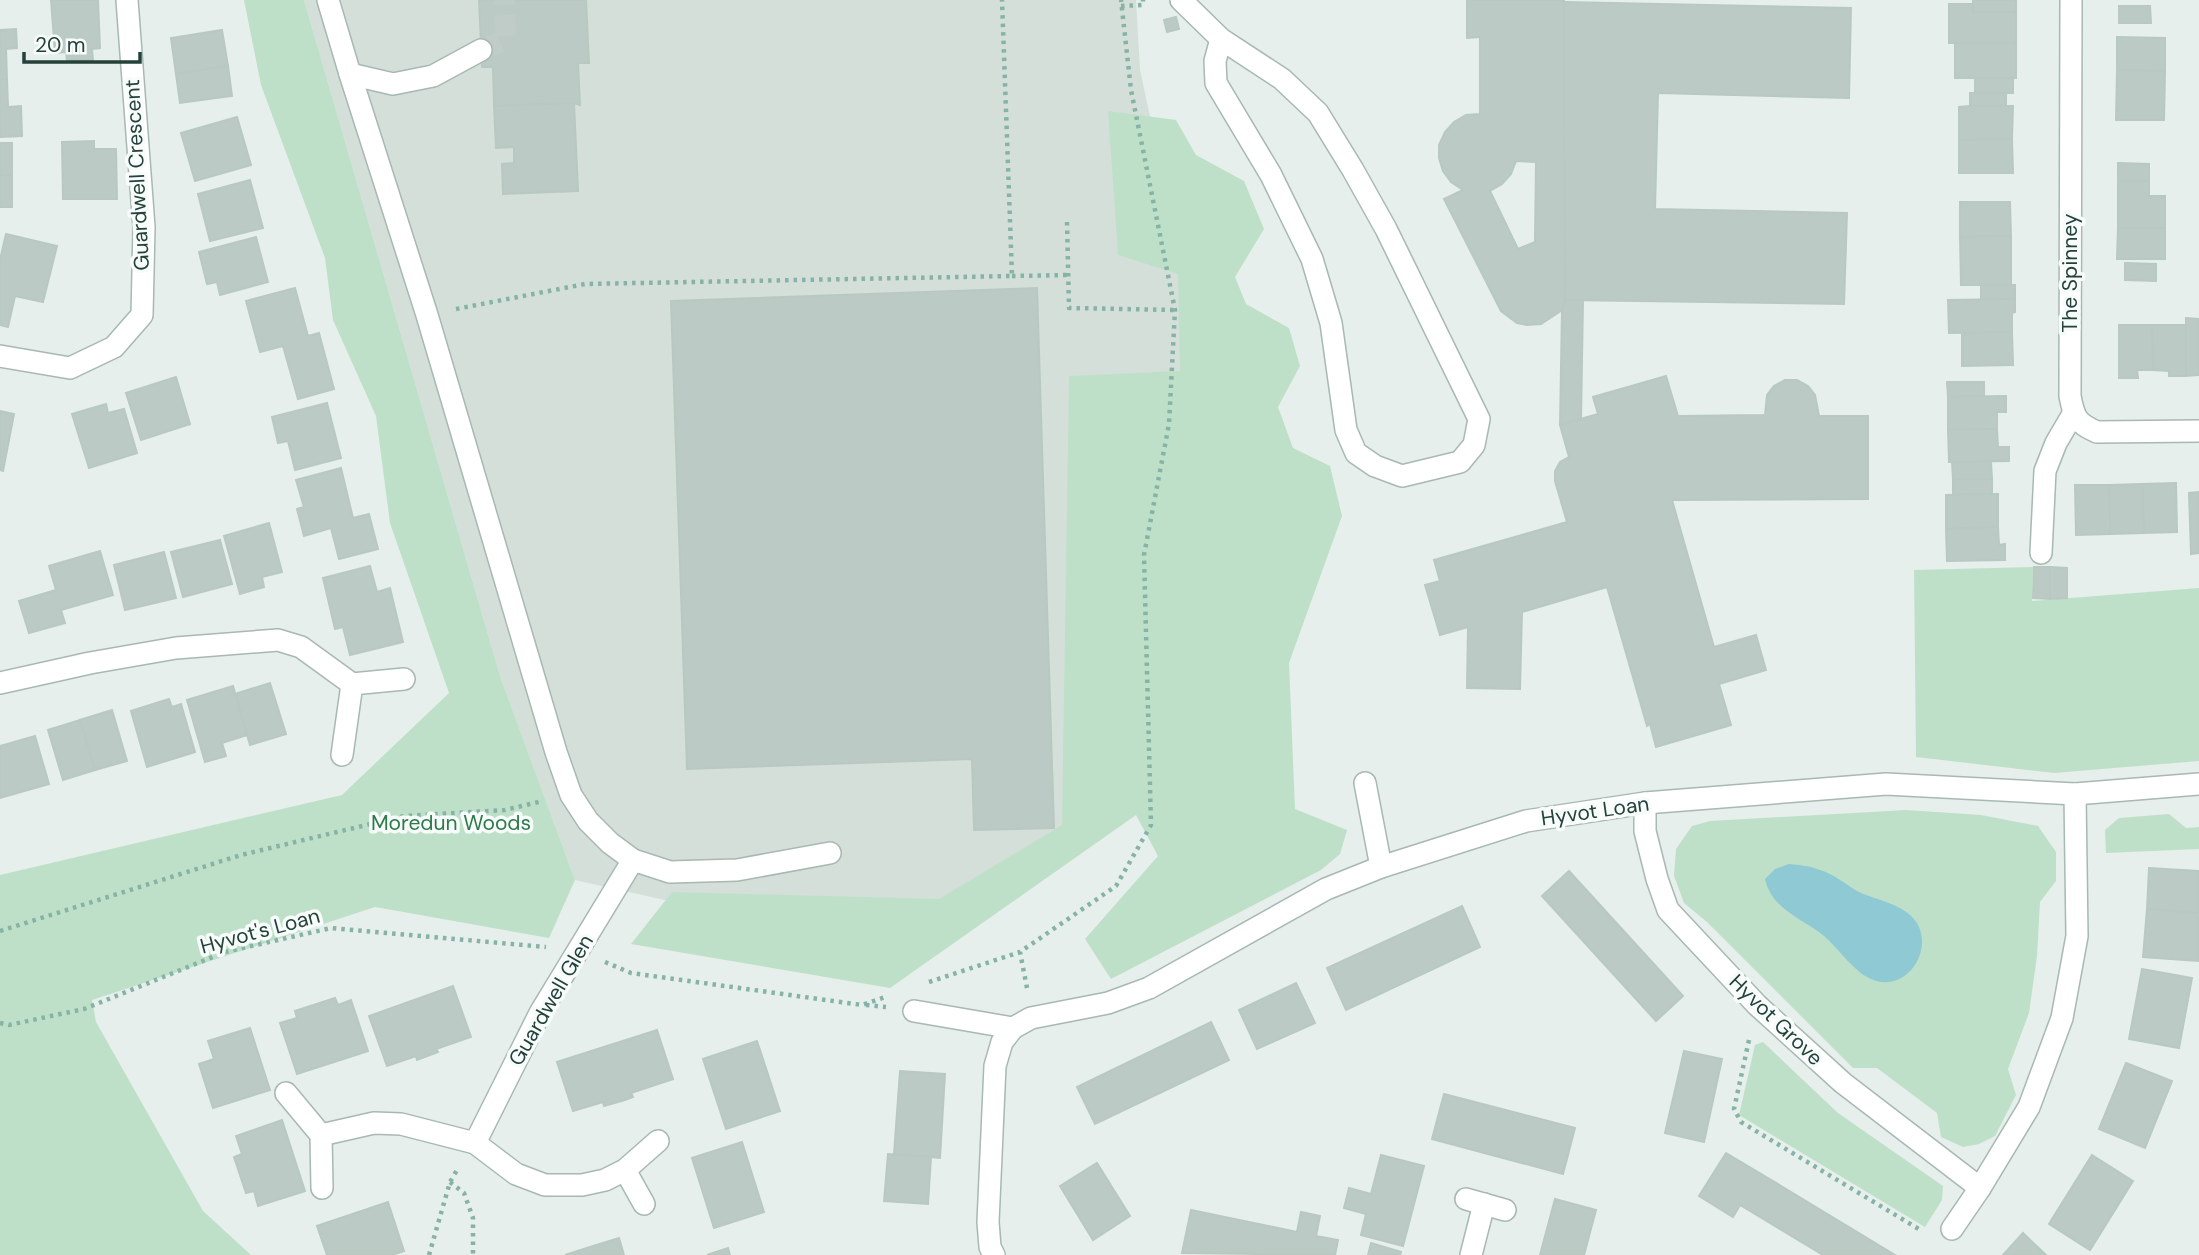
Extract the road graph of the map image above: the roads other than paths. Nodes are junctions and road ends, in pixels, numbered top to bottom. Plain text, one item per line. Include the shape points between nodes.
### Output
1 (127, 0) edge
2 (328, 0) edge
3 (1181, 0) edge
4 (2071, 0) edge
5 (1221, 39) junction
6 (481, 50) tunnel mouth
7 (350, 74) junction
8 (0, 356) edge
9 (2073, 414) junction
10 (2199, 431) edge
11 (2041, 553) dead end
12 (404, 679) dead end
13 (0, 683) edge
14 (352, 684) junction
15 (342, 755) dead end
16 (1364, 783) dead end
17 (2199, 784) edge
18 (2076, 794) junction
19 (1645, 803) junction
20 (830, 853) dead end
21 (633, 860) junction
22 (1381, 867) junction
23 (914, 1010) dead end
24 (1022, 1023) junction
25 (286, 1093) dead end
26 (321, 1135) junction
27 (658, 1141) dead end
28 (475, 1143) junction
29 (625, 1171) junction
30 (322, 1188) dead end
31 (1980, 1188) junction
32 (644, 1204) dead end
33 (1505, 1210) dead end
34 (1952, 1229) road end
35 (994, 1255) edge
36 (1471, 1255) edge

1 - 8 street, Guardwell Crescent via 144,227 142,314 114,347 69,368
2 - 7 street
3 - 5 street
4 - 9 street, The Spinney
5 - 5 street via 1283,79 1318,113 1353,170 1479,419 1474,445 1460,462 1402,476 1356,453 1346,430 1331,323 1312,259 1271,174 1216,83
6 - 7 street via 433,76 393,83
7 - 21 street via 571,795 588,821
9 - 10 street via 2083,426 2097,432
9 - 11 street via 2045,471
12 - 14 street
13 - 14 street via 176,648 278,640 301,647
14 - 15 street
16 - 22 street
17 - 18 street, Hyvot Loan
18 - 19 street, Hyvot Loan via 1886,785
18 - 31 street via 2077,936 2062,1018 2029,1107
19 - 22 street, Hyvot Loan via 1526,821
19 - 31 street, Hyvot Grove via 1645,831 1668,909 1757,1005 1843,1083
20 - 21 street via 737,870 670,872
21 - 28 street, Guardwell Glen via 540,1013
22 - 24 street, Hyvot Loan via 1326,889 1150,988
23 - 24 street
24 - 35 street via 1002,1042 995,1066 988,1222
25 - 26 street
26 - 28 street via 374,1123 401,1124
26 - 30 street
27 - 29 street
28 - 29 street via 516,1174 545,1185 582,1185
29 - 32 street
31 - 34 street
33 - 36 street via 1475,1201

